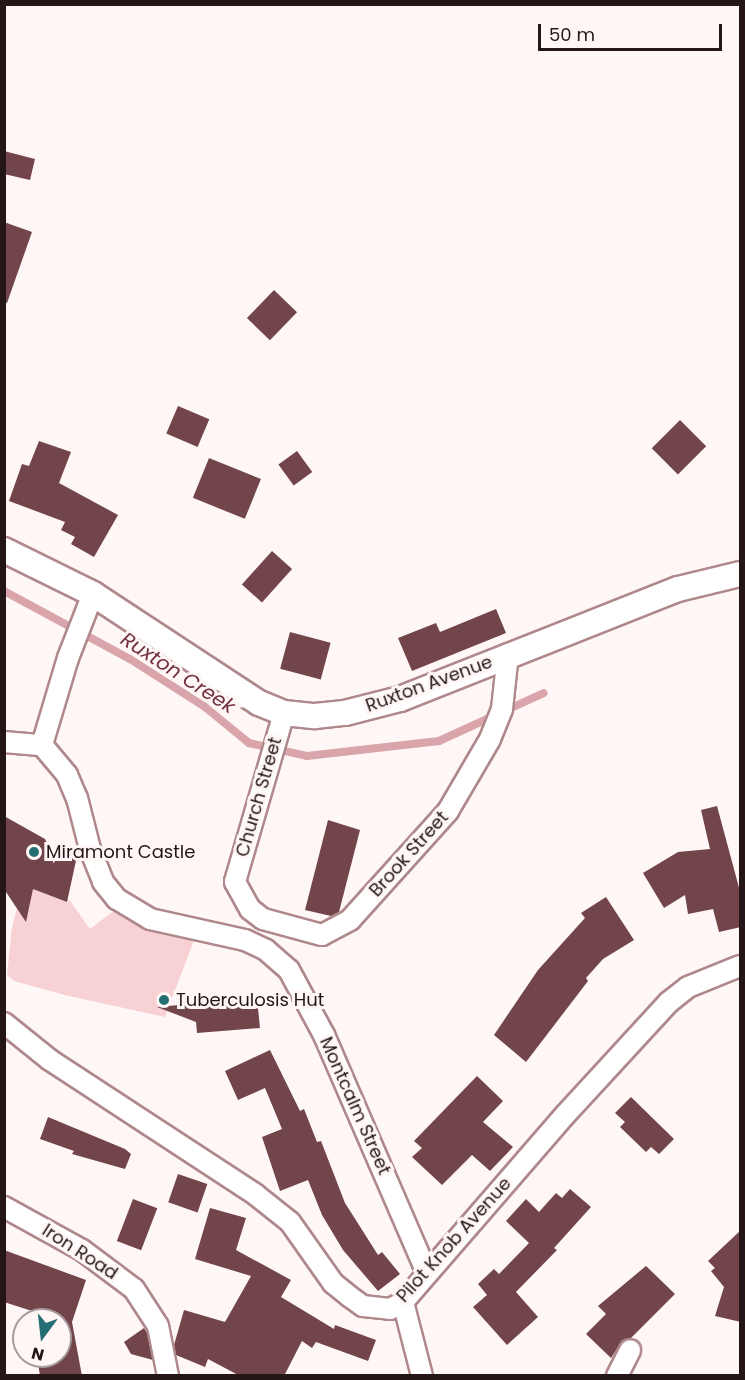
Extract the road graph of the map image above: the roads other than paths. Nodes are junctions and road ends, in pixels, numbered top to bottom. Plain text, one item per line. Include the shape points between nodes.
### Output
1 (4, 550) edge
2 (741, 574) edge
3 (93, 594) junction
4 (508, 654) junction
5 (281, 724) junction
6 (4, 742) edge
7 (42, 745) junction
8 (235, 882) joint
9 (741, 966) edge
10 (4, 1023) edge
11 (4, 1207) edge
12 (428, 1273) junction
13 (403, 1302) junction
14 (630, 1350) dead end
15 (168, 1376) edge
16 (422, 1376) edge
17 (617, 1376) edge

1 - 3 street, Ruxton Avenue
2 - 4 street, Ruxton Avenue via 678,589
3 - 5 street, Ruxton Avenue
3 - 7 street
4 - 5 street, Ruxton Avenue via 373,707
4 - 8 street, Brook Street via 502,709 448,811 336,931 322,935 263,919 250,909
5 - 8 street, Church Street
6 - 7 street
7 - 12 street, Montcalm Street via 67,775 96,865 117,899 150,919 245,940 266,950 289,970 324,1035
9 - 12 street, Pilot Knob Avenue via 688,987 669,1002
10 - 13 street, Pilot Knob Avenue via 50,1059 256,1195 290,1222 333,1283 349,1296 377,1309 390,1310
11 - 15 street, Iron Road via 82,1250 134,1289 158,1326
12 - 13 street, Pilot Knob Avenue
13 - 16 street
14 - 17 street

